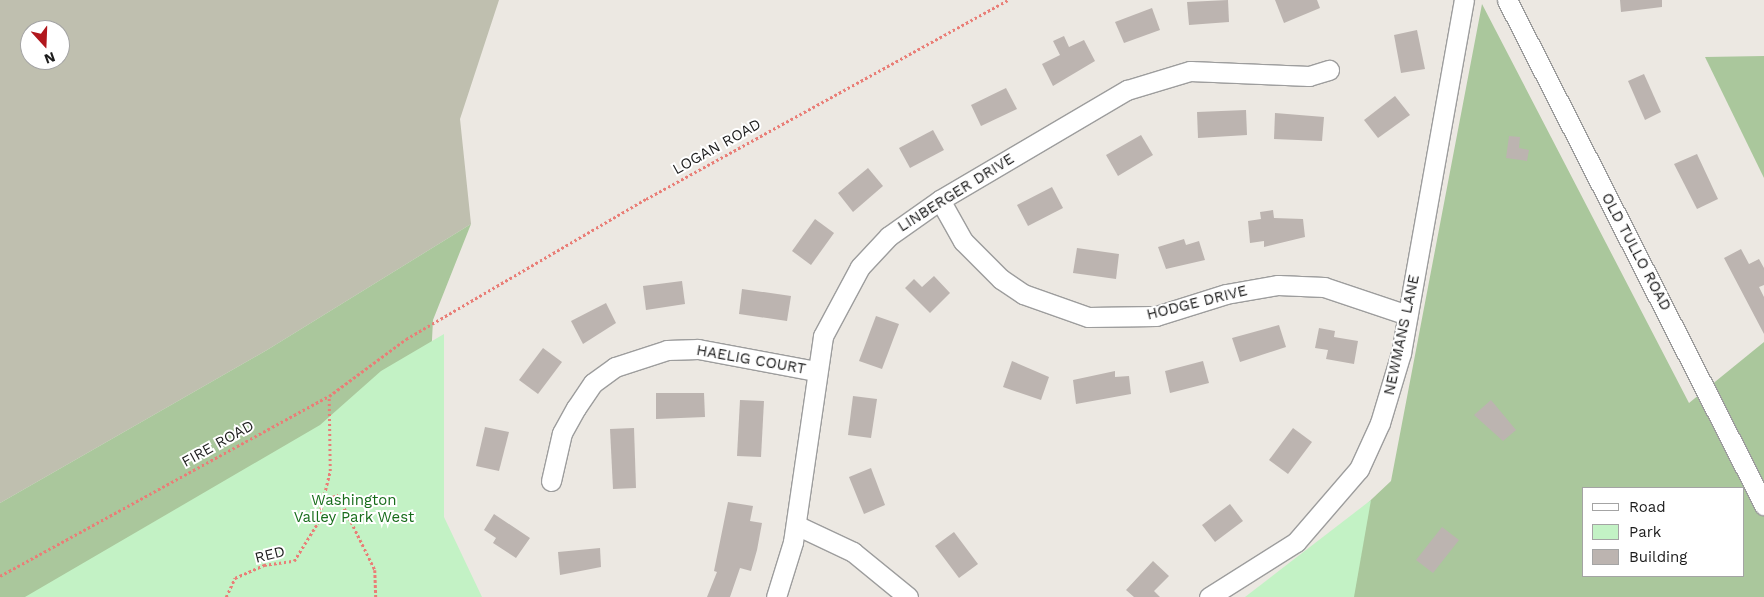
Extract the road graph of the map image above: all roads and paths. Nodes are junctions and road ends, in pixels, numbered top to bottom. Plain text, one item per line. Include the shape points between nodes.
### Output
1 (1008, 0) edge
2 (1464, 0) edge
3 (1507, 0) edge
4 (1329, 70) dead end
5 (940, 200) junction
6 (1408, 315) junction
7 (440, 320) joint
8 (816, 371) junction
9 (329, 396) junction
10 (551, 481) dead end
11 (323, 500) junction
12 (1764, 505) edge
13 (796, 525) junction
14 (0, 576) edge
15 (226, 597) edge
16 (376, 597) edge
17 (776, 597) edge
18 (908, 597) edge
19 (1209, 597) edge

1 - 7 path, LOGAN ROAD via 646,199
2 - 6 street, NEWMANS LANE
3 - 12 street, OLD TULLO ROAD
4 - 5 street, LINBERGER DRIVE via 1308,76 1215,69 1166,76 1127,90
5 - 6 street, HODGE DRIVE via 963,241 1001,279 1023,294 1088,317 1156,316 1226,294 1278,284 1324,287
5 - 8 street, LINBERGER DRIVE via 889,236 860,267 829,320
6 - 19 street, NEWMANS LANE via 1391,396 1359,469 1296,542
7 - 9 path, FIRE ROAD via 406,339
8 - 10 street, HAELIG COURT via 698,349 667,350 624,363 593,383 576,408 562,433
8 - 13 street, LINBERGER DRIVE
9 - 11 path, RED via 330,471
9 - 14 path, FIRE ROAD
11 - 15 path, RED via 317,524 294,561 264,565 235,578
11 - 16 path via 338,495 375,570
13 - 17 street, LINBERGER DRIVE
13 - 18 street via 853,552

